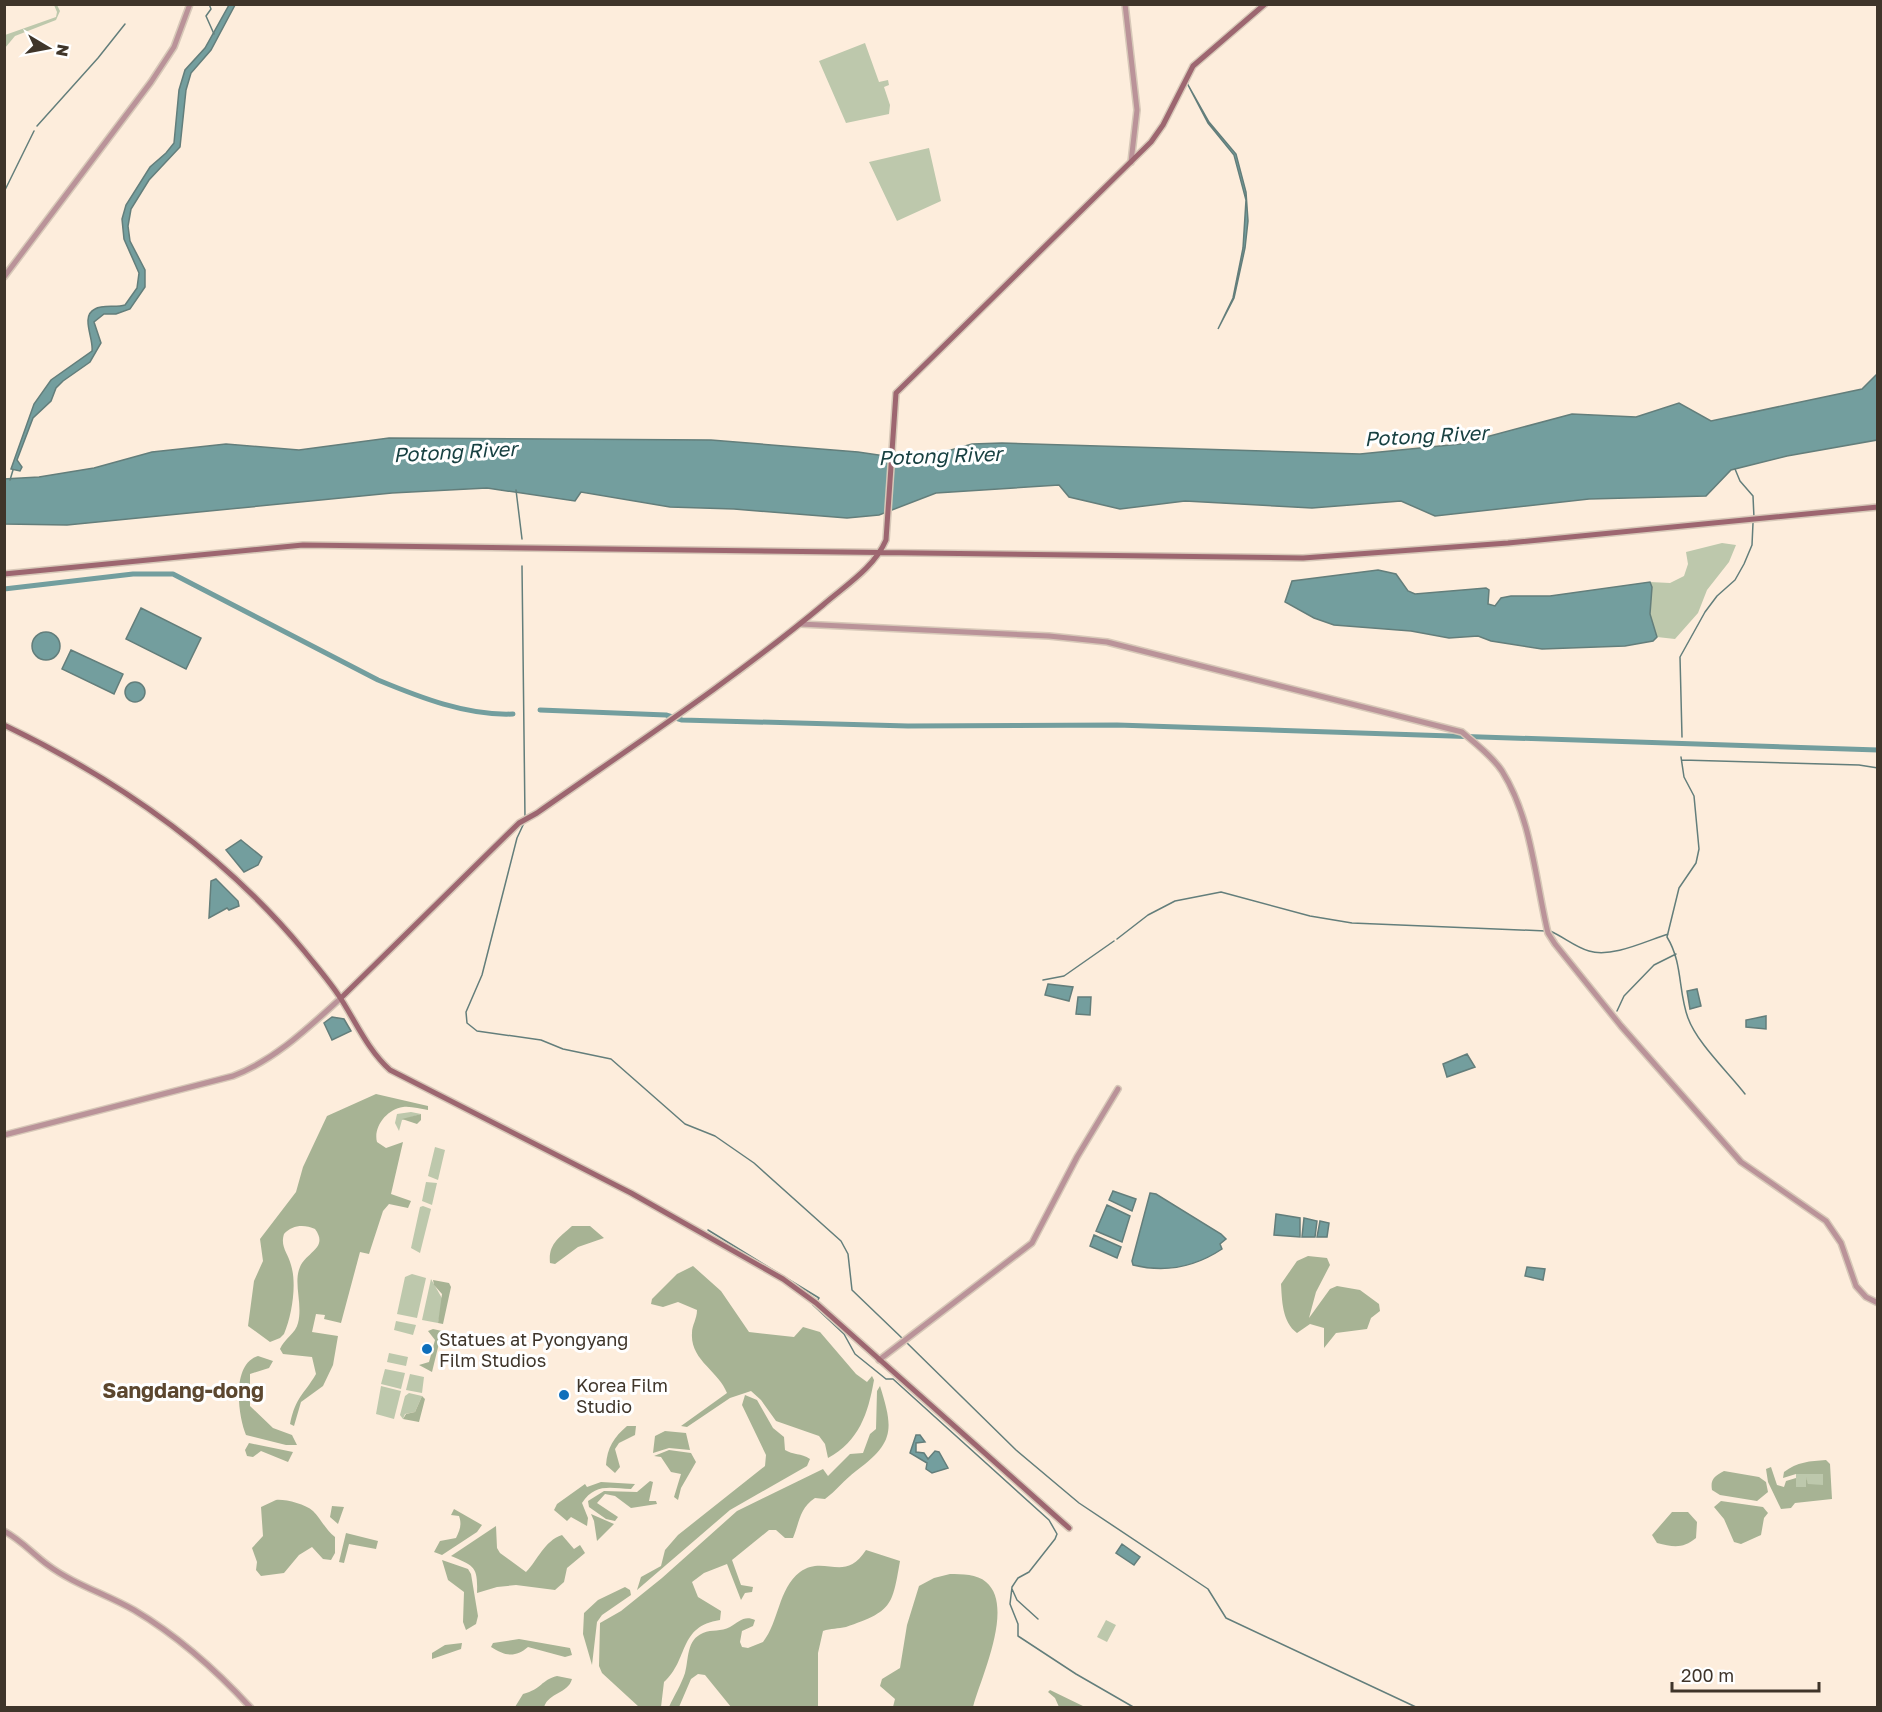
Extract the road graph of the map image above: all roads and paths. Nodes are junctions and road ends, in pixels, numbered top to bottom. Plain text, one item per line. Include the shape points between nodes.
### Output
1 (190, 4) edge
2 (1125, 4) edge
3 (1264, 4) edge
4 (1131, 162) junction
5 (4, 277) edge
6 (1878, 507) edge
7 (880, 553) junction
8 (4, 574) edge
9 (800, 624) junction
10 (4, 725) edge
11 (340, 998) junction
12 (1118, 1089) dead end
13 (4, 1135) edge
14 (1878, 1303) edge
15 (879, 1360) junction
16 (1069, 1528) dead end
17 (4, 1531) edge
18 (251, 1707) edge

1 - 5 street via 174,47 151,82
2 - 4 street via 1137,110
3 - 4 main road via 1193,66 1156,137
4 - 7 main road via 896,393 886,540
6 - 7 main road via 1518,543 1303,558
7 - 8 main road via 303,545
7 - 9 main road
9 - 11 main road via 667,723 519,823
9 - 14 street via 1107,642 1453,728 1466,735 1502,771 1513,794 1529,840 1547,931 1621,1026 1736,1156 1826,1221 1841,1243 1856,1286
10 - 11 main road via 127,794 206,850 271,913
11 - 13 street via 250,1070
11 - 15 main road via 376,1057 390,1070 631,1193 783,1279
12 - 15 street via 1032,1243
15 - 16 main road
17 - 18 street via 48,1565 169,1633

